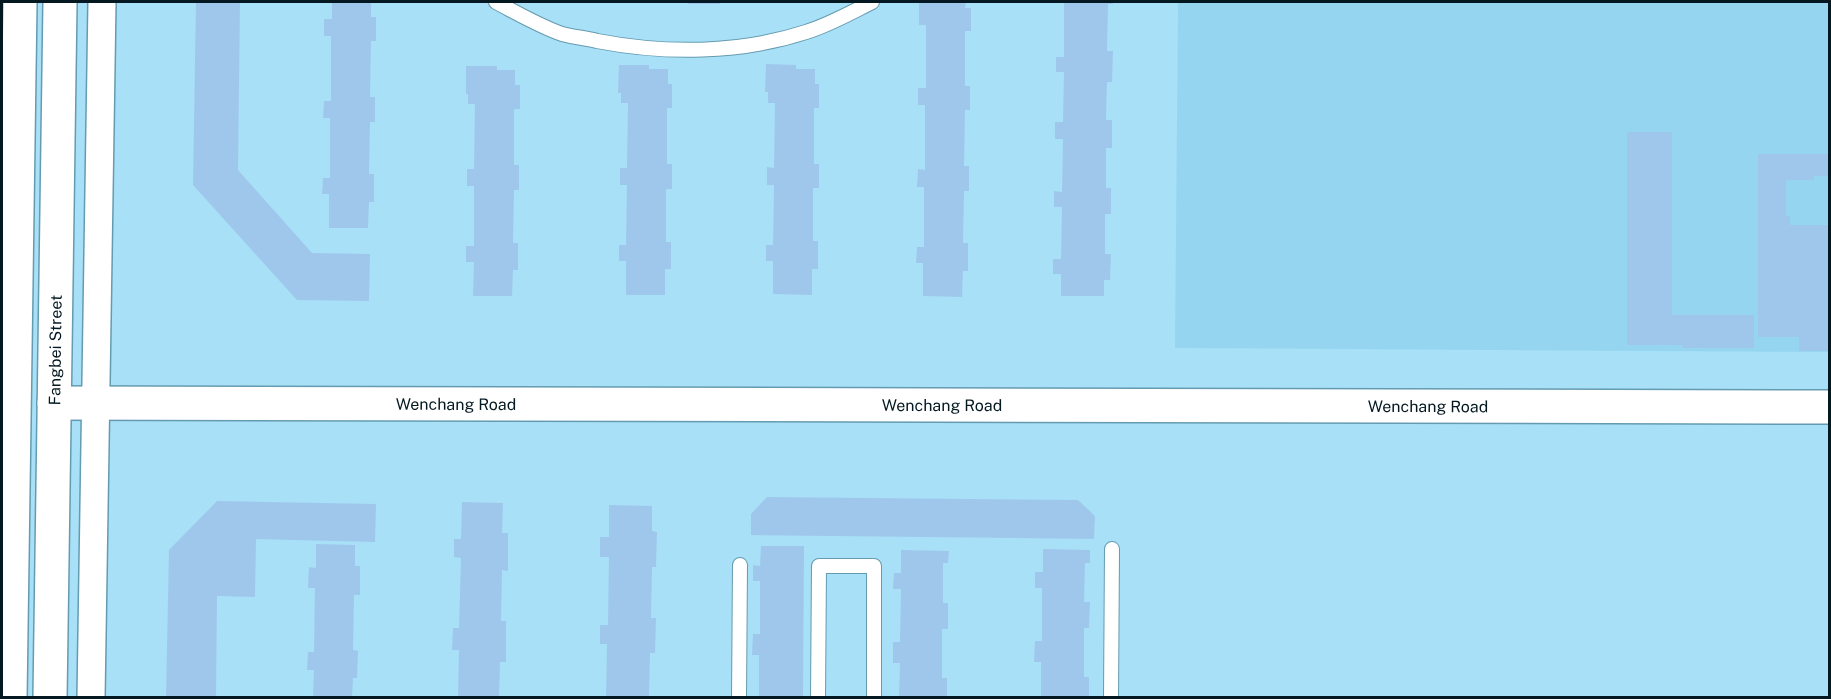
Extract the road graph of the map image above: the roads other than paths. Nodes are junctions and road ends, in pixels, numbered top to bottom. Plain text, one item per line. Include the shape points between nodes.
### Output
1 (20, 2) edge
2 (60, 2) edge
3 (102, 2) edge
4 (496, 2) edge
5 (872, 2) edge
6 (54, 403) junction
7 (95, 403) junction
8 (1830, 407) edge
9 (1112, 549) dead end
10 (740, 565) dead end
11 (10, 698) edge
12 (50, 698) edge
13 (91, 698) edge
14 (739, 698) edge
15 (819, 698) edge
16 (874, 698) edge
17 (1111, 698) edge

1 - 11 street
2 - 6 street, Fangbei Street
3 - 7 street
4 - 5 lane via 563,34 622,45 703,49 751,45 798,34
6 - 7 street, Wenchang Road
6 - 12 street, Fangbei Street
7 - 8 street, Wenchang Road
7 - 13 street
9 - 17 lane
10 - 14 lane
15 - 16 lane via 819,566 874,566

